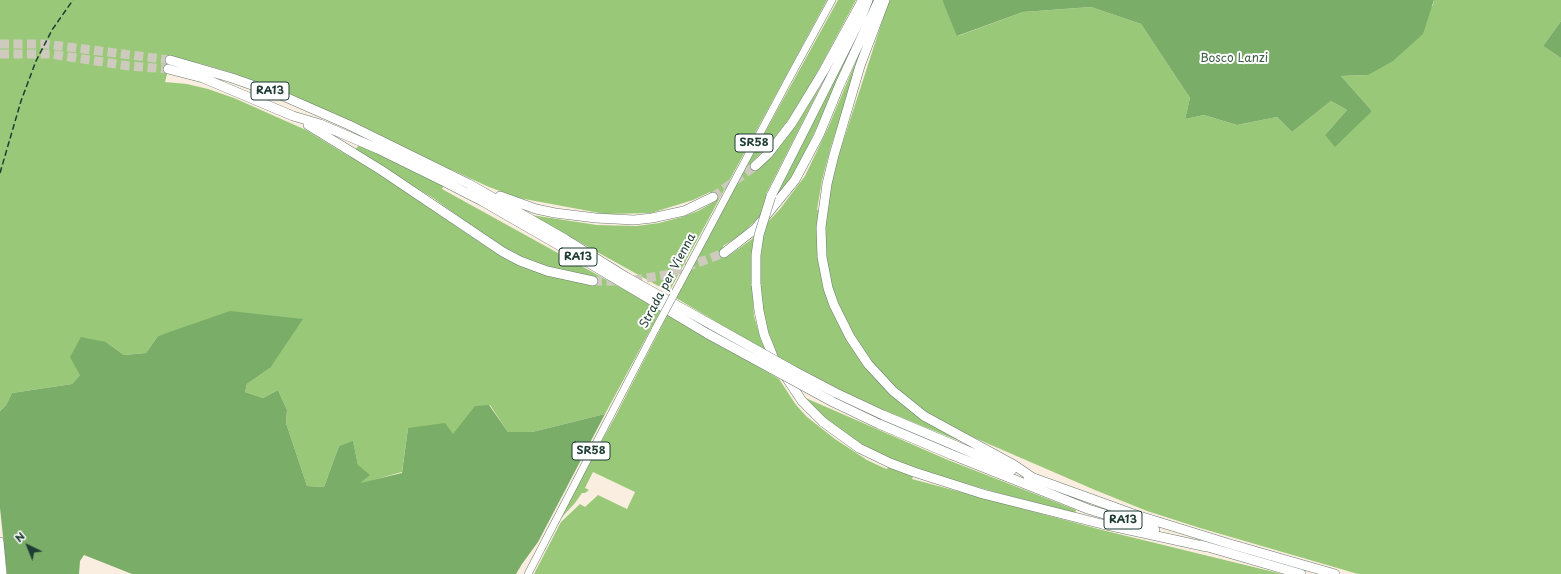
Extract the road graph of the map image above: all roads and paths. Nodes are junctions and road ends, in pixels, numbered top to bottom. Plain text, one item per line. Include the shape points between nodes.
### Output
1 (832, 0) edge
2 (863, 0) edge
3 (868, 0) edge
4 (879, 0) edge
5 (885, 0) edge
6 (293, 116) junction
7 (754, 166) tunnel mouth
8 (448, 178) junction
9 (469, 184) junction
10 (713, 197) tunnel mouth
11 (724, 253) tunnel mouth
12 (593, 281) tunnel mouth
13 (952, 450) junction
14 (1033, 478) junction
15 (0, 541) edge
16 (1207, 547) junction
17 (3, 574) edge
18 (528, 574) edge
19 (1301, 574) edge
20 (1335, 574) edge

1 - 18 main road, Strada per Vienna / SR58, bridge via 656,328
2 - 7 highway via 792,123 768,154
3 - 16 highway, bridge via 771,196 759,235 756,255 759,311 776,363 802,402 859,448 890,463 984,494
4 - 11 highway via 819,135 795,180 755,229
5 - 14 highway via 858,73 830,170 821,227 825,272 834,305 850,337 868,364 898,396 924,416
6 - 8 highway, RA13 via 320,124
6 - 8 highway, RA13 via 169,65 232,78 283,96 365,133
6 - 12 highway via 365,159 520,262
8 - 9 highway, RA13
8 - 13 highway, RA13, bridge via 482,201 708,334 833,402 879,424
9 - 10 highway via 536,209 613,220 669,215
9 - 13 highway, RA13, bridge via 626,277 794,371
13 - 14 highway, RA13
13 - 16 highway, RA13 via 1088,509
14 - 20 highway, RA13 via 1136,515
15 - 17 main road
16 - 19 highway, RA13

